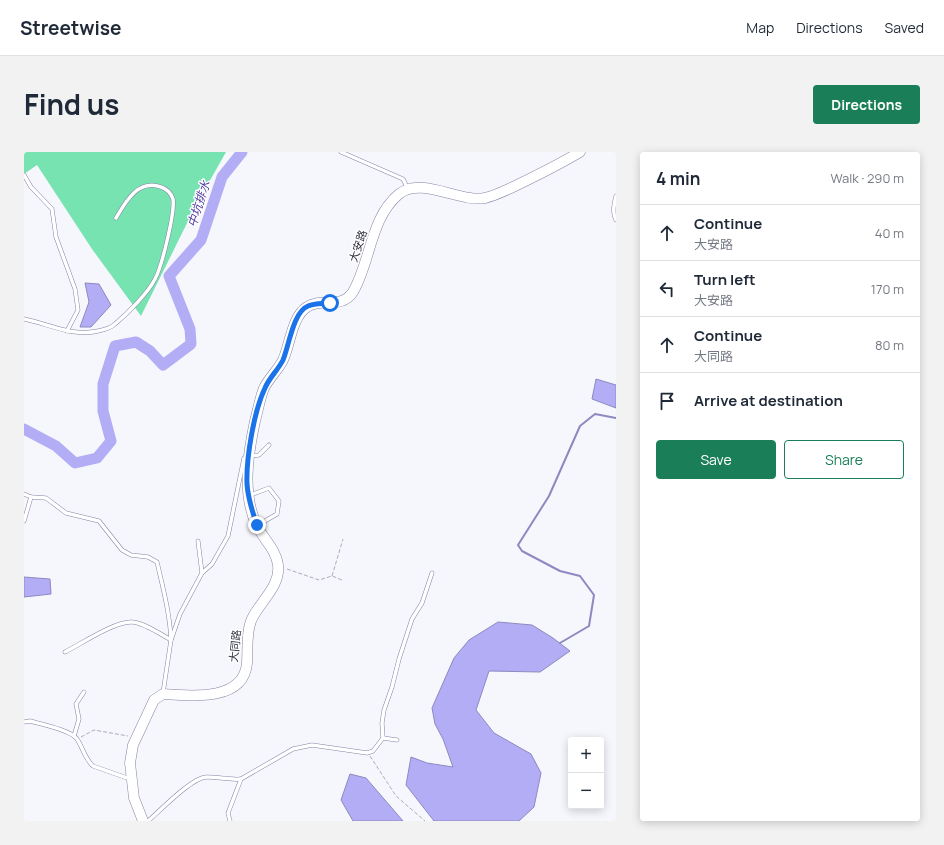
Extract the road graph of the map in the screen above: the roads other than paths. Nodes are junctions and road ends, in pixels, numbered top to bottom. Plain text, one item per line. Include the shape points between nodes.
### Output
1 (341, 152) edge
2 (580, 152) edge
3 (24, 175) edge
4 (408, 188) junction
5 (616, 196) edge
6 (116, 218) dead end
7 (616, 220) edge
8 (24, 319) edge
9 (67, 332) junction
10 (270, 445) dead end
11 (249, 456) junction
12 (24, 494) edge
13 (248, 496) junction
14 (31, 497) junction
15 (24, 521) edge
16 (257, 525) junction
17 (198, 541) dead end
18 (432, 572) dead end
19 (202, 573) junction
20 (171, 640) junction
21 (65, 652) dead end
22 (84, 692) dead end
23 (162, 694) junction
24 (24, 722) edge
25 (74, 736) junction
26 (383, 738) junction
27 (397, 740) dead end
28 (240, 779) junction
29 (131, 780) junction
30 (143, 821) edge
31 (148, 821) edge
32 (230, 821) edge

1 - 4 lane via 403,179
2 - 4 street via 552,169 485,198
3 - 9 lane via 31,187 52,209 56,237 75,289 78,310
4 - 11 street, 大安路 via 391,201 384,212 352,293 343,302 307,306 300,313 283,359 265,386 260,399
5 - 7 lane
6 - 9 lane via 127,200 139,188 154,185 169,191 173,210 155,280 114,326 83,333
8 - 9 lane
10 - 11 lane via 259,455
11 - 13 street
11 - 19 lane via 244,458 242,464 228,536 212,564
12 - 14 lane
13 - 16 street
13 - 16 lane via 269,488 279,501 277,514
14 - 15 lane
14 - 20 lane via 46,498 66,513 99,522 122,550 157,562 171,623
16 - 23 street, 大同路 via 274,550 278,566 276,581 252,619 248,631 247,665 242,679 232,688 204,695 192,697
17 - 19 lane
18 - 26 lane via 422,603 412,619 399,659 384,710
19 - 20 lane via 180,614
20 - 21 lane via 131,622 120,624
20 - 23 lane
22 - 25 lane via 76,704 79,719
23 - 29 street via 154,700 136,738 130,763
24 - 25 lane via 36,723
25 - 29 lane via 89,763
26 - 27 lane
26 - 28 lane via 374,751 367,752 303,745
28 - 31 lane via 205,776 193,782
28 - 32 lane via 228,813
29 - 30 street

